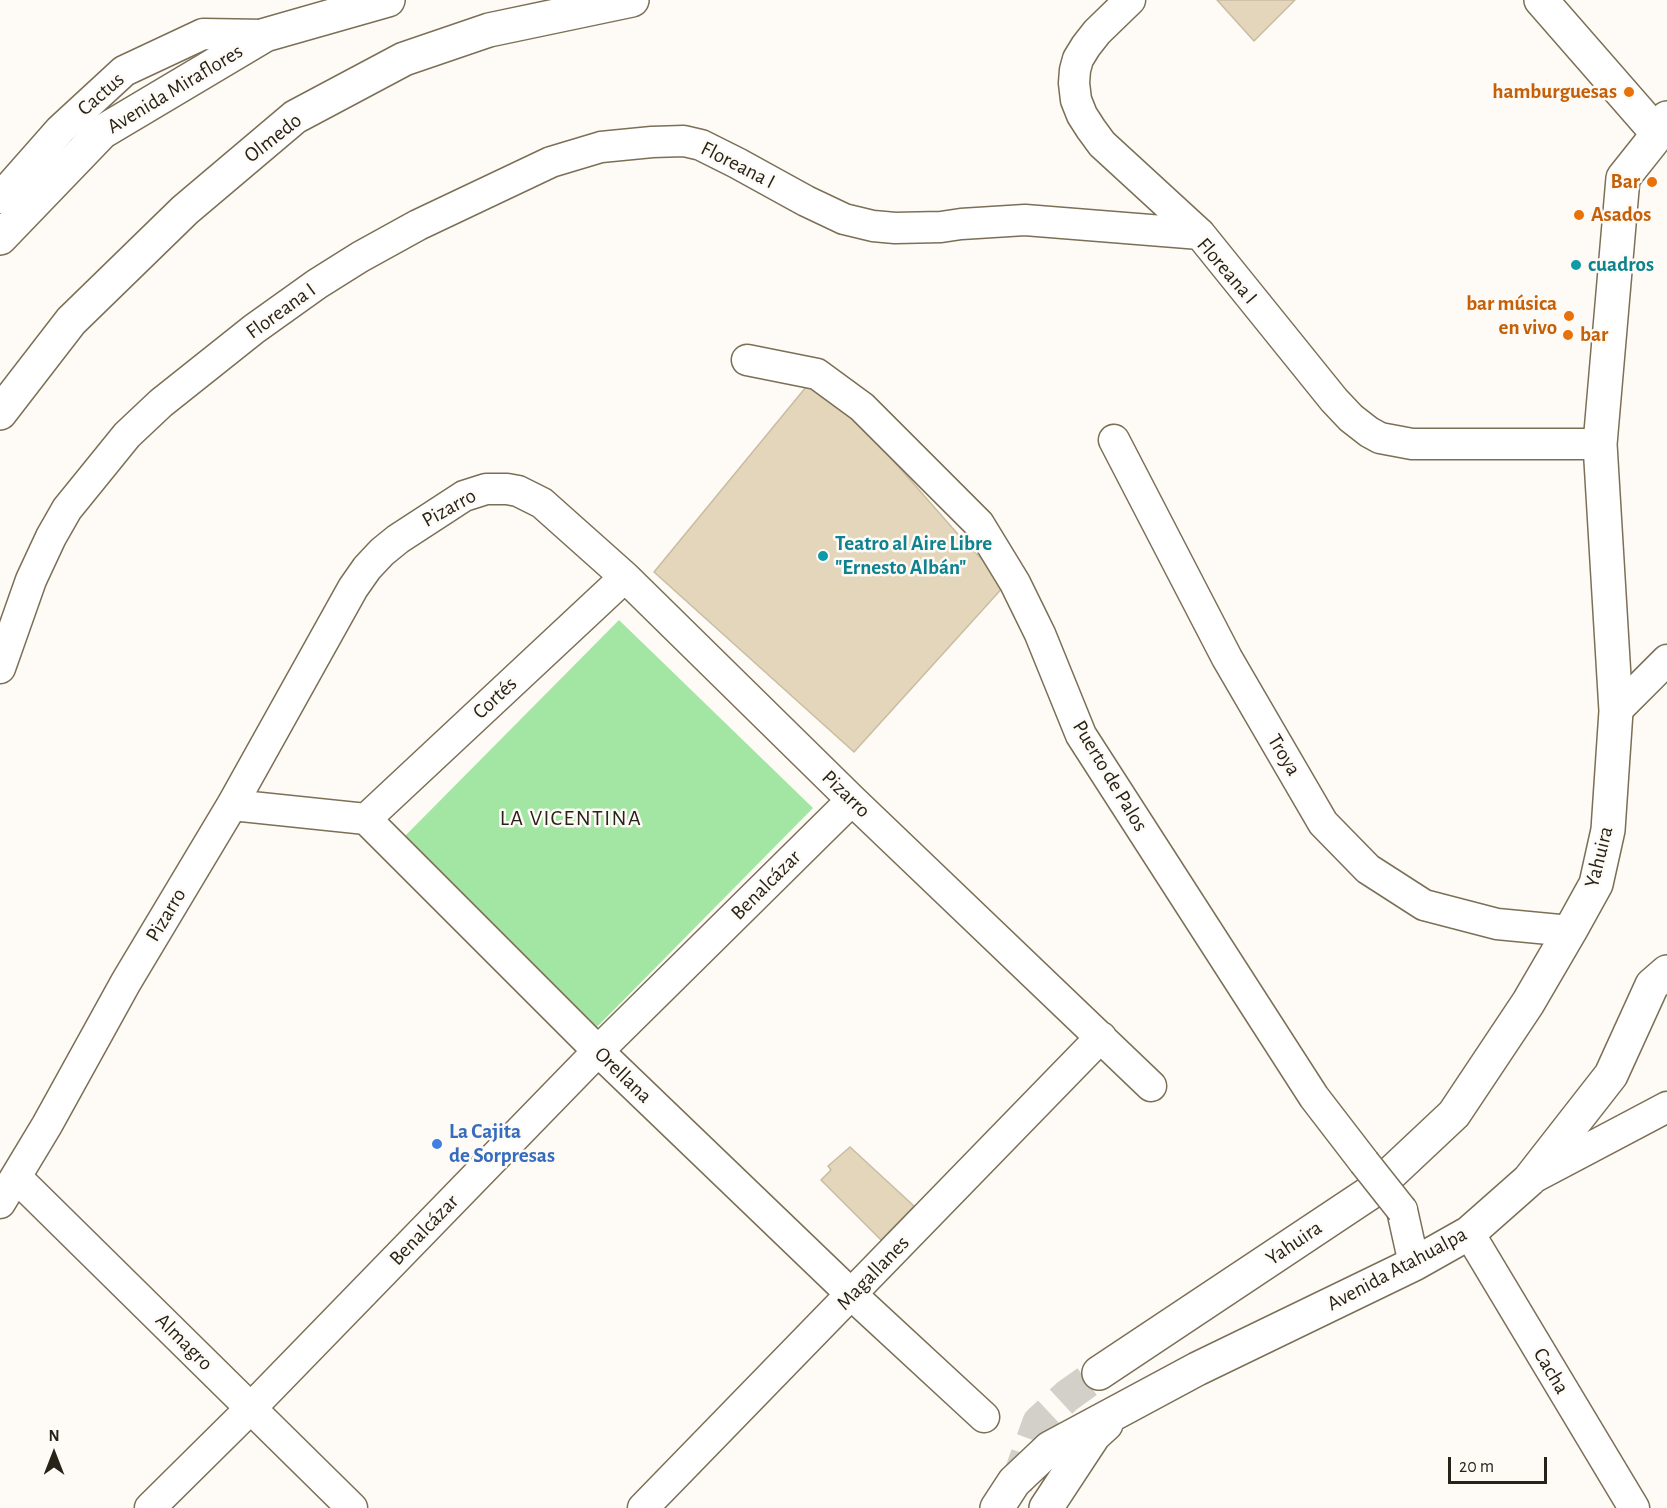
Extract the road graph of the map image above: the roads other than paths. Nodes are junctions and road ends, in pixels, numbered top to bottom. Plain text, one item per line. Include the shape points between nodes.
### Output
1 (388, 0) edge
2 (633, 0) edge
3 (1130, 0) edge
4 (1542, 0) edge
5 (265, 35) junction
6 (1665, 131) edge
7 (0, 198) edge
8 (1200, 234) junction
9 (0, 238) edge
10 (747, 360) dead end
11 (0, 412) edge
12 (1114, 440) dead end
13 (1600, 444) junction
14 (625, 577) junction
15 (1667, 660) edge
16 (0, 668) edge
17 (1616, 711) junction
18 (852, 800) junction
19 (232, 805) junction
20 (366, 819) junction
21 (1570, 931) junction
22 (1667, 972) edge
23 (1101, 1037) junction
24 (598, 1051) junction
25 (1151, 1086) dead end
26 (1667, 1107) edge
27 (16, 1177) junction
28 (1529, 1180) junction
29 (0, 1203) edge
30 (1469, 1233) junction
31 (1414, 1264) junction
32 (852, 1295) junction
33 (1099, 1373) tunnel mouth
34 (1125, 1406) junction
35 (251, 1408) junction
36 (984, 1417) dead end
37 (150, 1508) edge
38 (352, 1508) edge
39 (643, 1508) edge
40 (997, 1508) edge
41 (1046, 1508) edge
42 (1634, 1508) edge

1 - 5 main road, Avenida Miraflores
2 - 11 main road, Olmedo via 489,30 404,59 295,117 185,210 71,321
3 - 8 street via 1097,32 1078,59 1076,99 1102,144
4 - 6 main road
5 - 7 street, Cactus via 203,34 124,71 60,130
5 - 9 main road, Avenida Miraflores via 102,132
6 - 13 main road, Yahuira via 1623,178
8 - 13 street, Floreana I via 1334,400 1351,418 1380,438 1412,444
8 - 16 street, Floreana I via 1025,220 940,227 873,226 844,219 701,145 684,141 601,147 551,162 360,257 254,328 161,403 127,435 67,509 31,580
10 - 31 street, Puerto de Palos, bridge via 817,374 862,407 979,524 1040,634 1081,735 1314,1097 1402,1210
12 - 21 street, Troya via 1227,658 1323,822 1368,869 1424,905 1497,924
13 - 17 main road, Yahuira
14 - 18 street, Pizarro
14 - 19 street, Pizarro via 542,503 527,495 486,489 464,496 398,538 367,568
14 - 20 street, Cortés
15 - 17 street
17 - 21 main road, Yahuira via 1608,830 1596,884
18 - 23 street, Pizarro
18 - 24 street, Benalcázar
19 - 20 street
19 - 27 street, Pizarro
20 - 24 street, Orellana
21 - 33 main road, Yahuira via 1528,1003 1454,1114 1371,1192
22 - 28 main road, Avenida Atahualpa via 1652,985 1611,1075
23 - 25 street, Pizarro
23 - 32 street, Magallanes
24 - 32 street, Orellana
24 - 35 street, Benalcázar
26 - 28 street
27 - 29 street, Pizarro
27 - 35 street, Almagro
28 - 30 main road, Avenida Atahualpa
30 - 31 main road, Avenida Atahualpa
30 - 42 street, Cacha
31 - 34 main road, Avenida Atahualpa
32 - 36 street, Orellana
32 - 39 street, Magallanes
34 - 40 main road, Avenida Atahualpa via 1050,1448 1014,1482
34 - 41 main road, Avenida Atahualpa via 1094,1434
35 - 37 street, Benalcázar
35 - 38 street, Almagro

